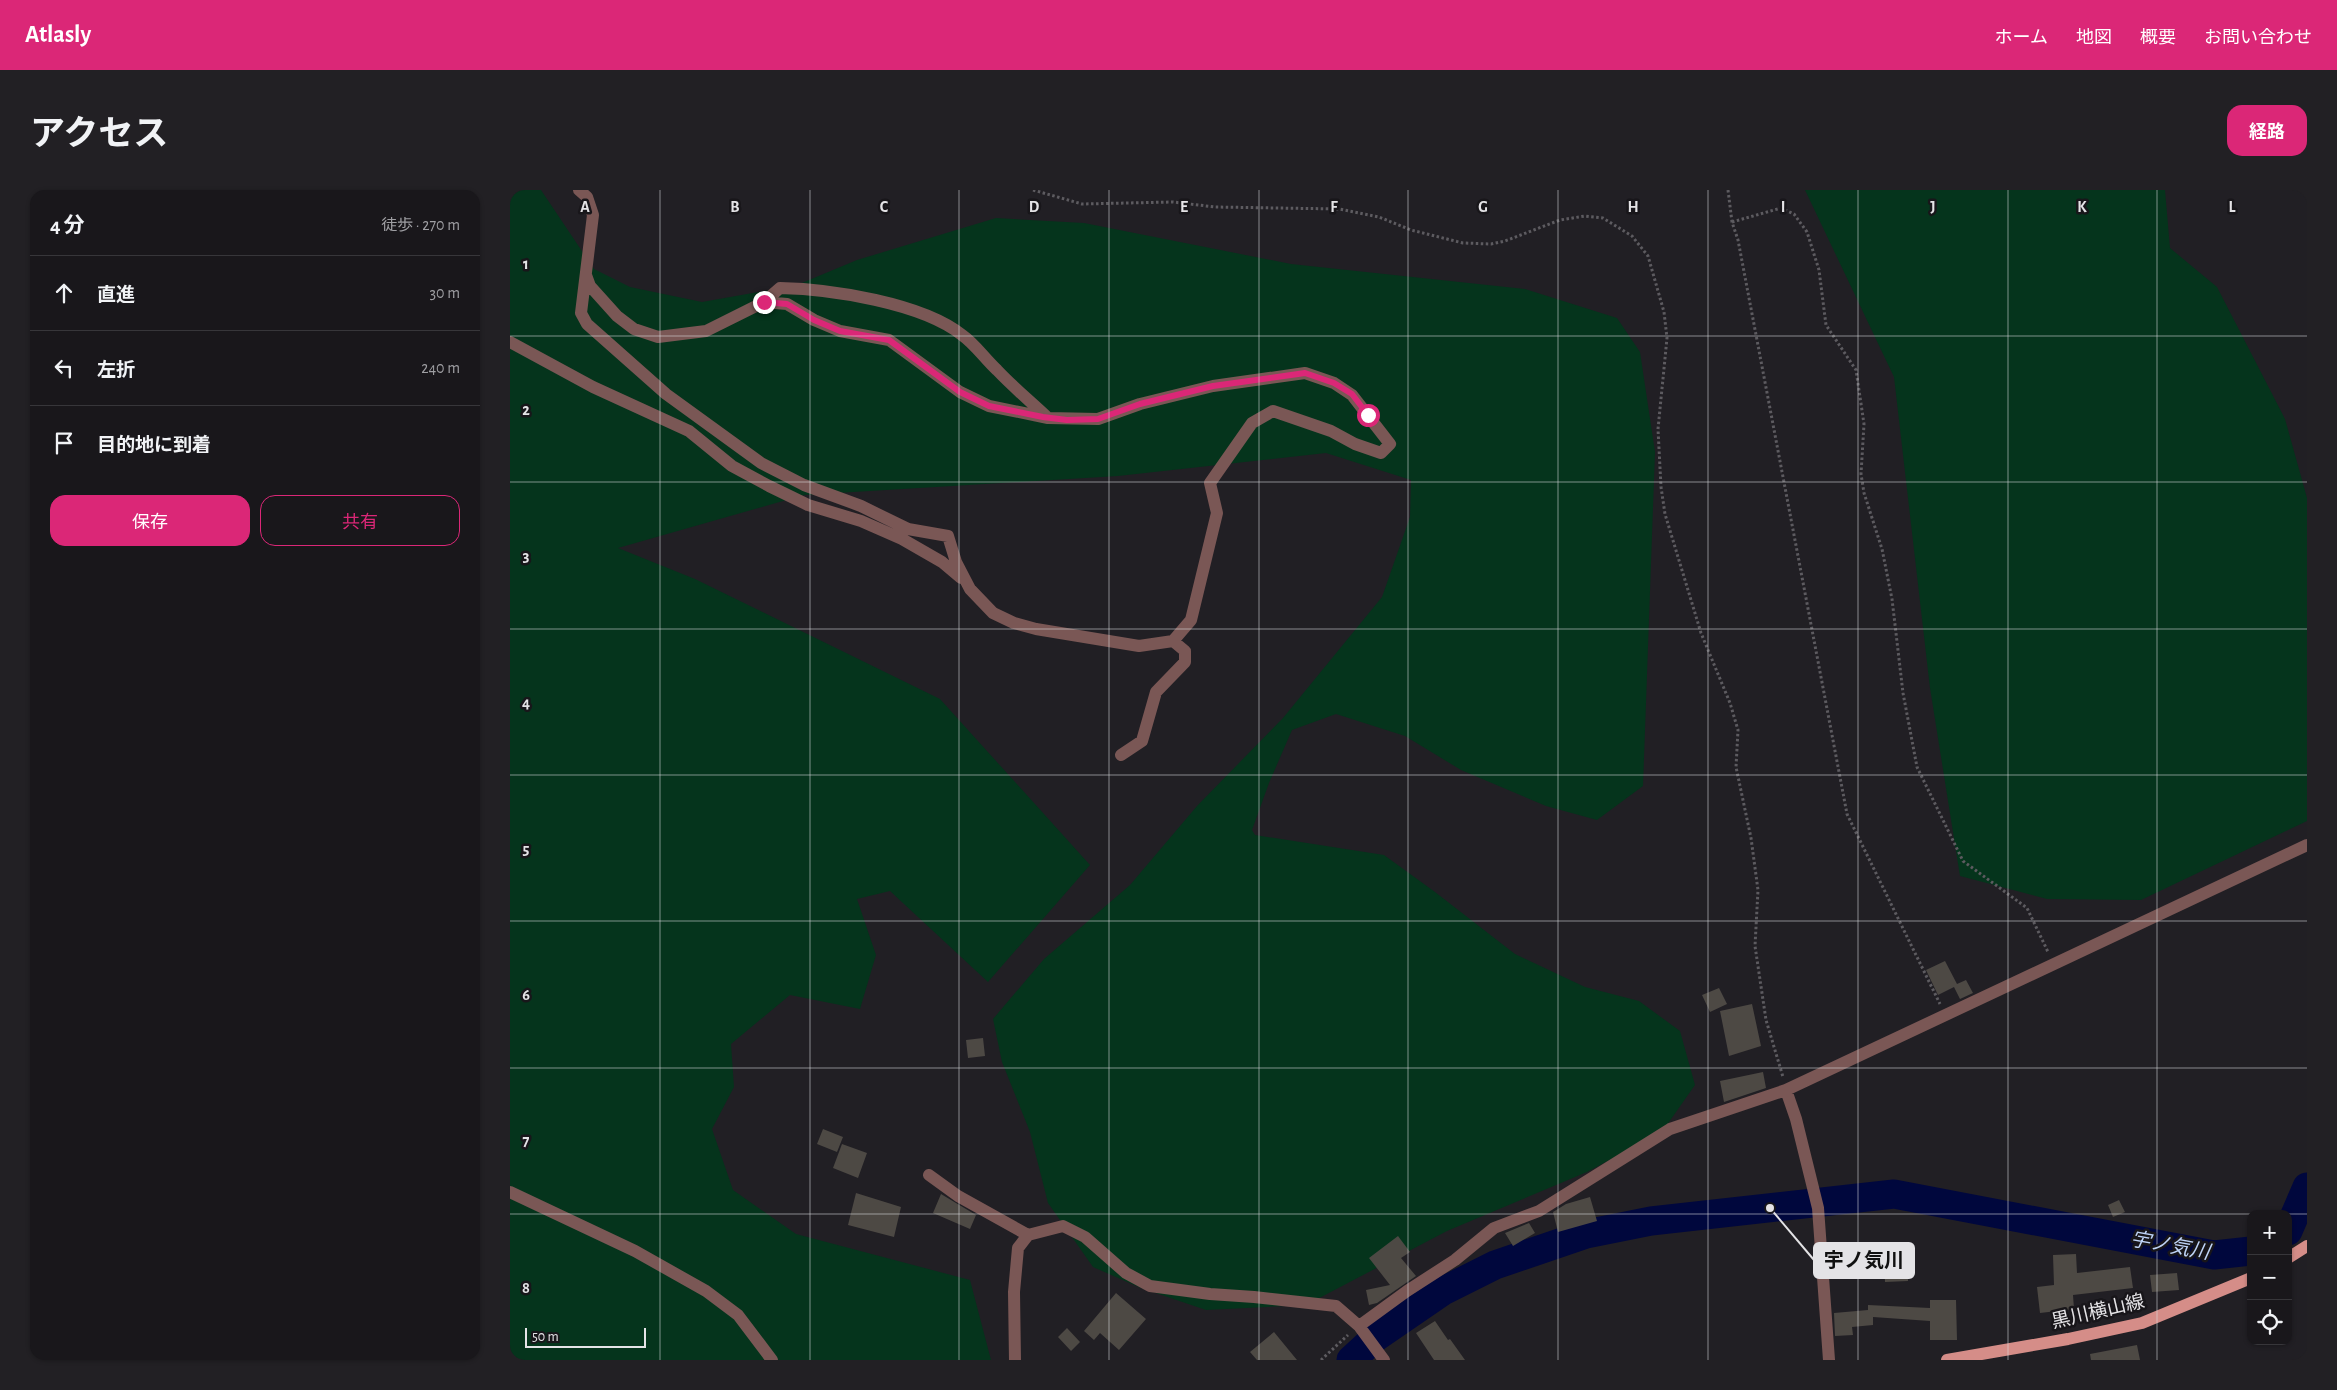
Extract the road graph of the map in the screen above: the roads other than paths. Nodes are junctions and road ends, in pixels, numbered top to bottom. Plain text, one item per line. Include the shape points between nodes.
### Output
1 (579, 190) edge
2 (586, 274) junction
3 (764, 302) junction
4 (510, 342) edge
5 (1048, 418) junction
6 (967, 583) junction
7 (1173, 641) junction
8 (1122, 755) dead end
9 (2307, 845) edge
10 (1786, 1090) junction
11 (929, 1175) dead end
12 (510, 1192) edge
13 (1028, 1235) junction
14 (2307, 1246) edge
15 (2292, 1255) edge
16 (2247, 1280) edge
17 (1359, 1326) junction
18 (1383, 1358) edge
19 (772, 1360) edge
20 (1015, 1360) edge
21 (1829, 1360) edge
22 (1947, 1360) edge

1 - 2 street via 587,197 593,215
2 - 3 street via 590,286 617,316 634,328 658,337 706,331
2 - 6 street via 581,313 587,324 666,394 761,463 804,485 861,506 908,529 948,536
3 - 5 street via 787,304 840,331 889,340 960,392 989,406
3 - 5 street via 780,288 809,289 890,303 937,318 964,335
4 - 6 street via 601,391 689,431 732,466 770,486 808,505 860,521 902,539 942,562
5 - 7 street via 1098,419 1140,404 1213,386 1305,373 1334,383 1352,394 1390,444 1381,453 1332,431 1273,411 1252,423 1210,484 1217,513 1191,620
6 - 7 street via 993,613 1014,623 1139,646
7 - 8 street via 1185,651 1185,662 1156,692 1142,741
9 - 10 street
10 - 17 street via 1670,1129 1539,1211 1494,1228 1455,1260
10 - 21 street via 1818,1208
11 - 13 street via 958,1196
12 - 19 street via 635,1251 706,1291 738,1315
13 - 17 street via 1063,1226 1085,1237 1126,1273 1150,1286 1336,1306
13 - 20 street via 1018,1248 1014,1292
14 - 15 main road
16 - 22 main road, 黒川横山線 via 2142,1323
17 - 18 street

